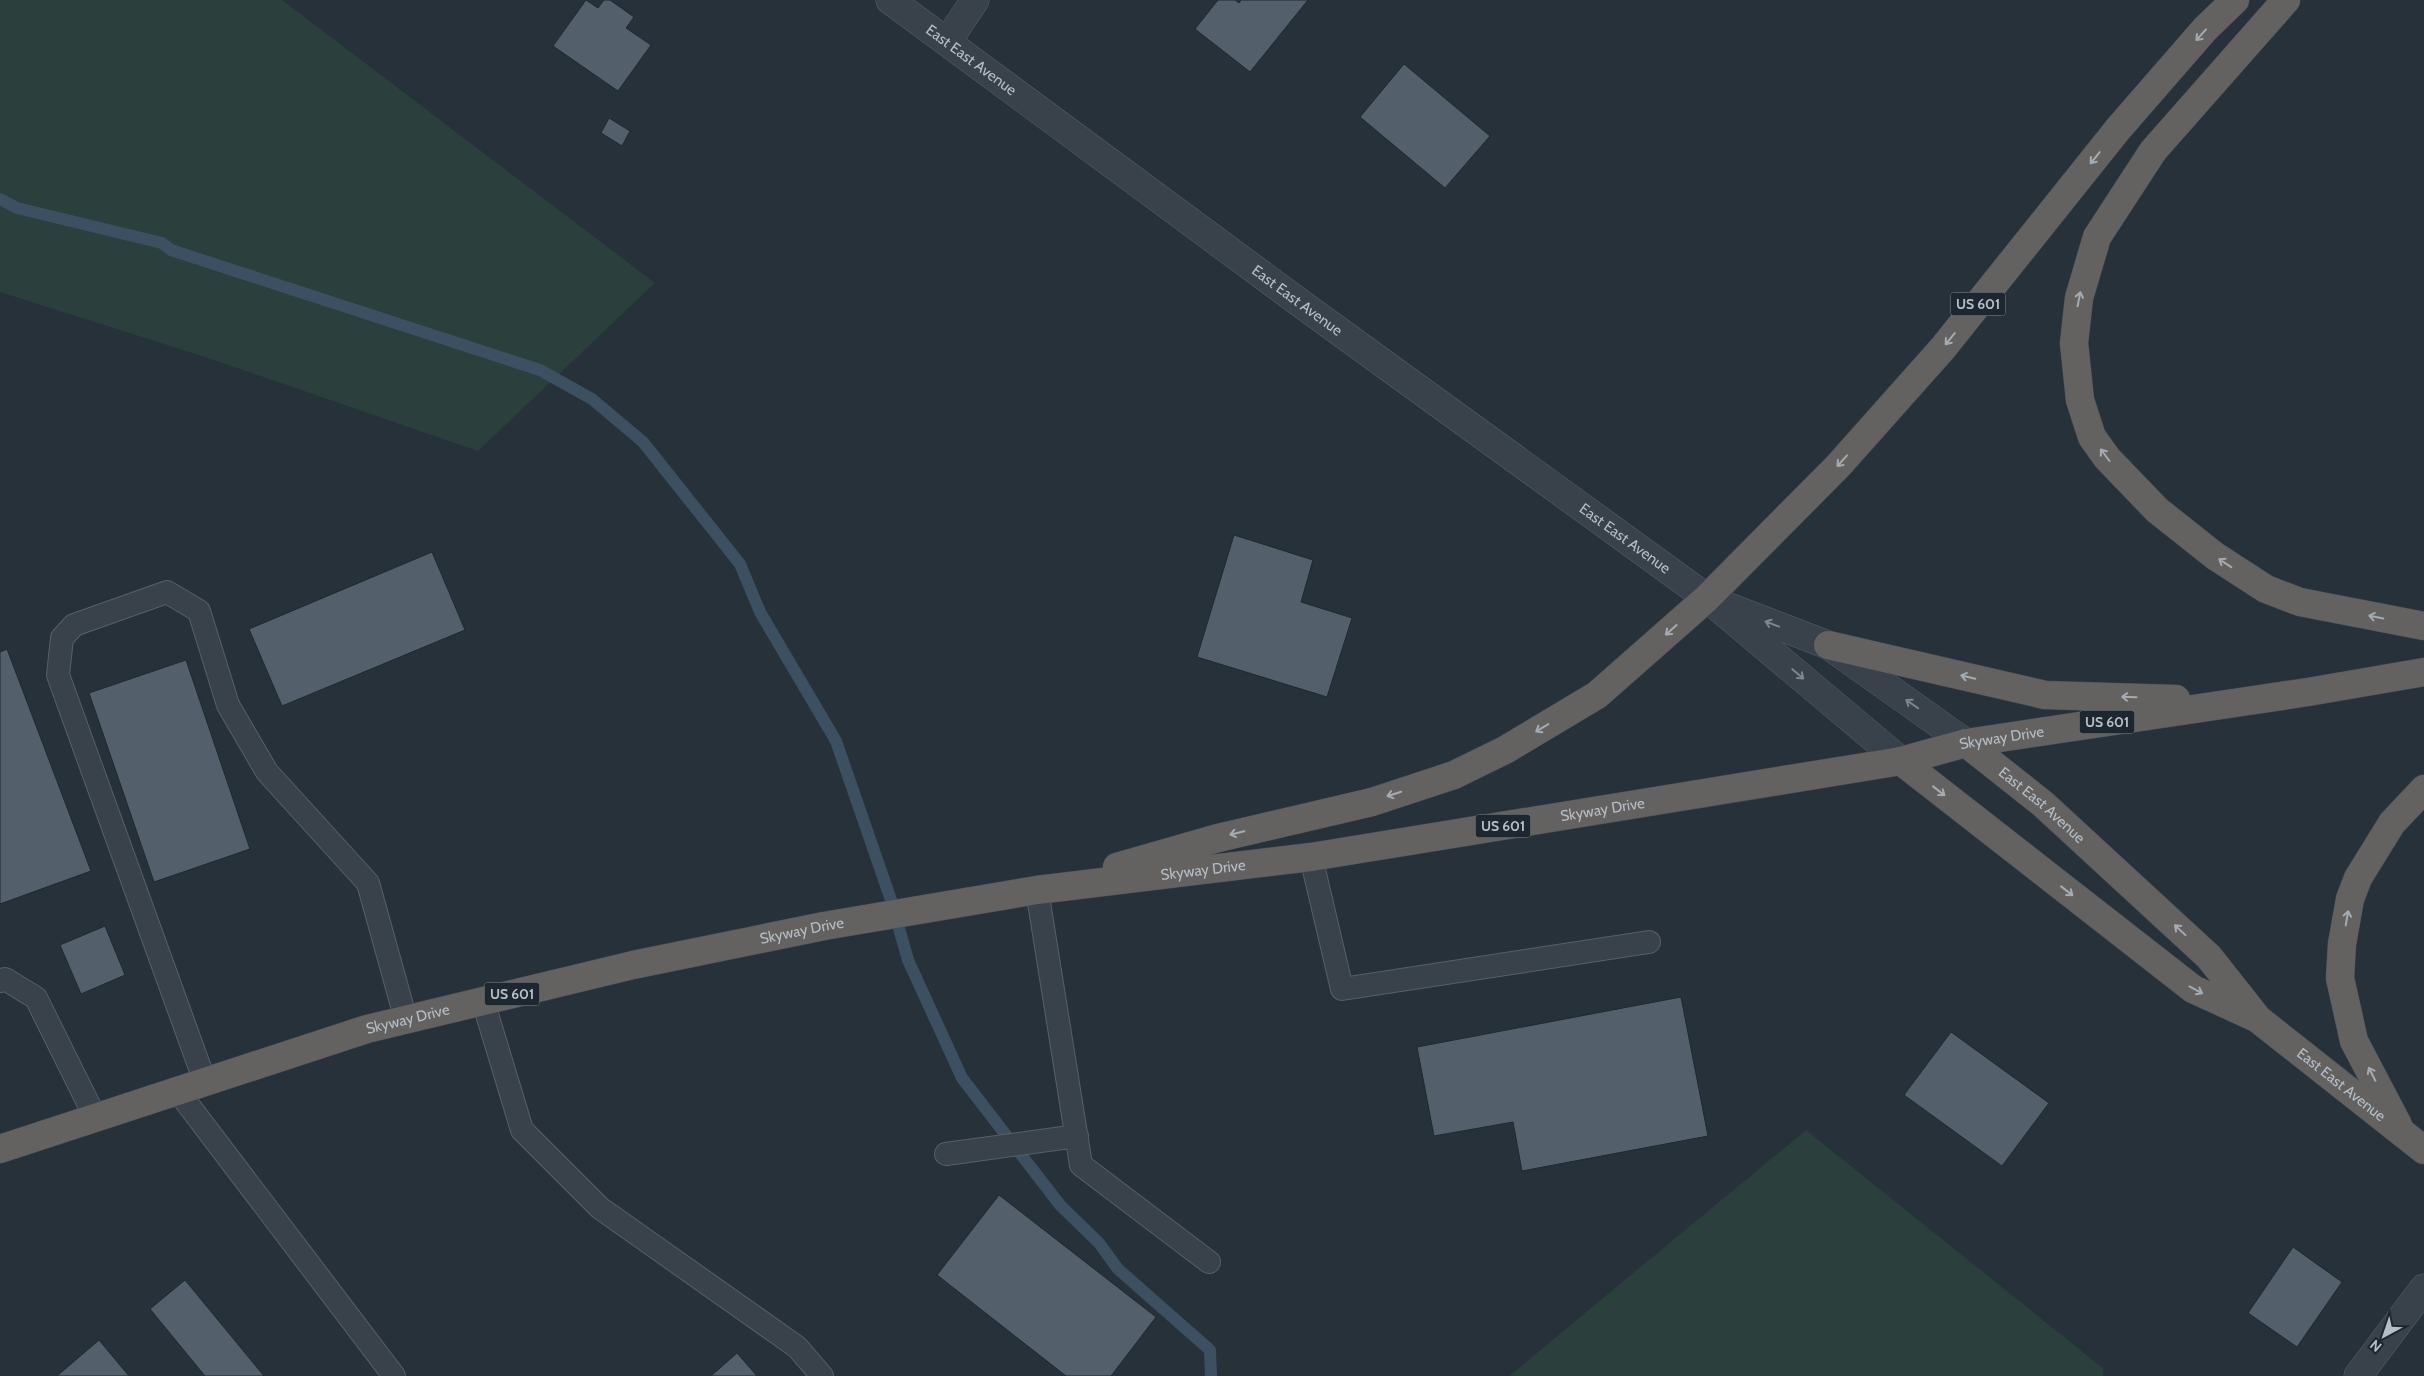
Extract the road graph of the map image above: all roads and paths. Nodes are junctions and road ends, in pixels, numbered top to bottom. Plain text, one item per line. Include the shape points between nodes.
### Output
1 (890, 0) edge
2 (975, 0) edge
3 (2235, 0) edge
4 (2286, 0) edge
5 (947, 42) junction
6 (1707, 598) junction
7 (2424, 626) edge
8 (1828, 645) junction
9 (2424, 672) edge
10 (2247, 701) junction
11 (1966, 742) junction
12 (1901, 761) junction
13 (2424, 789) edge
14 (1311, 857) junction
15 (1037, 890) junction
16 (1649, 942) dead end
17 (0, 981) edge
18 (483, 1001) junction
19 (2258, 1019) junction
20 (406, 1020) junction
21 (205, 1082) junction
22 (177, 1090) junction
23 (95, 1117) junction
24 (2402, 1133) junction
25 (1077, 1136) junction
26 (0, 1149) edge
27 (2424, 1150) edge
28 (946, 1154) dead end
29 (1209, 1262) dead end
30 (2424, 1288) edge
31 (394, 1376) edge
32 (822, 1376) edge
33 (2358, 1376) edge

1 - 5 street, East East Avenue
2 - 5 street
3 -> 6 highway, US 601 via 2205,29 2118,129 1943,348 1838,466
7 -> 4 highway via 2300,602 2266,589 2215,556 2157,510 2107,458 2092,437 2080,400 2074,343 2078,298 2097,237 2153,151
5 - 6 street, East East Avenue
8 -> 6 street, East East Avenue
6 -> 12 street, East East Avenue
6 -> 15 highway, US 601 via 1597,695 1504,750 1454,775 1372,802 1218,838
10 -> 8 highway via 2045,695
11 -> 8 street, East East Avenue
9 - 10 highway, Skyway Drive / US 601
10 - 11 highway, Skyway Drive / US 601
11 - 12 highway, Skyway Drive / US 601
19 -> 11 highway, East East Avenue via 2209,957 2043,804
12 - 14 highway, Skyway Drive / US 601
12 -> 19 highway, East East Avenue via 2193,989
24 -> 13 highway via 2354,1041 2340,978 2342,944 2350,899 2358,878 2392,823
14 - 15 highway, Skyway Drive / US 601
14 - 16 lane via 1342,989
15 - 18 highway, Skyway Drive / US 601 via 814,928 633,965
15 - 25 lane
17 - 23 lane via 5,980 36,998
18 - 20 highway, Skyway Drive / US 601
18 - 32 lane via 522,1130 600,1208 797,1347
19 - 24 highway, East East Avenue
20 - 21 highway, Skyway Drive / US 601 via 367,1029
20 - 21 lane via 368,883 267,772 228,705 199,611 168,592 74,625 62,638 58,675
21 - 22 highway, Skyway Drive / US 601
22 - 23 highway, Skyway Drive / US 601
22 - 31 lane
23 - 26 highway, Skyway Drive / US 601
24 - 27 highway, East East Avenue
25 - 28 lane
25 - 29 lane via 1081,1165
30 - 33 street

